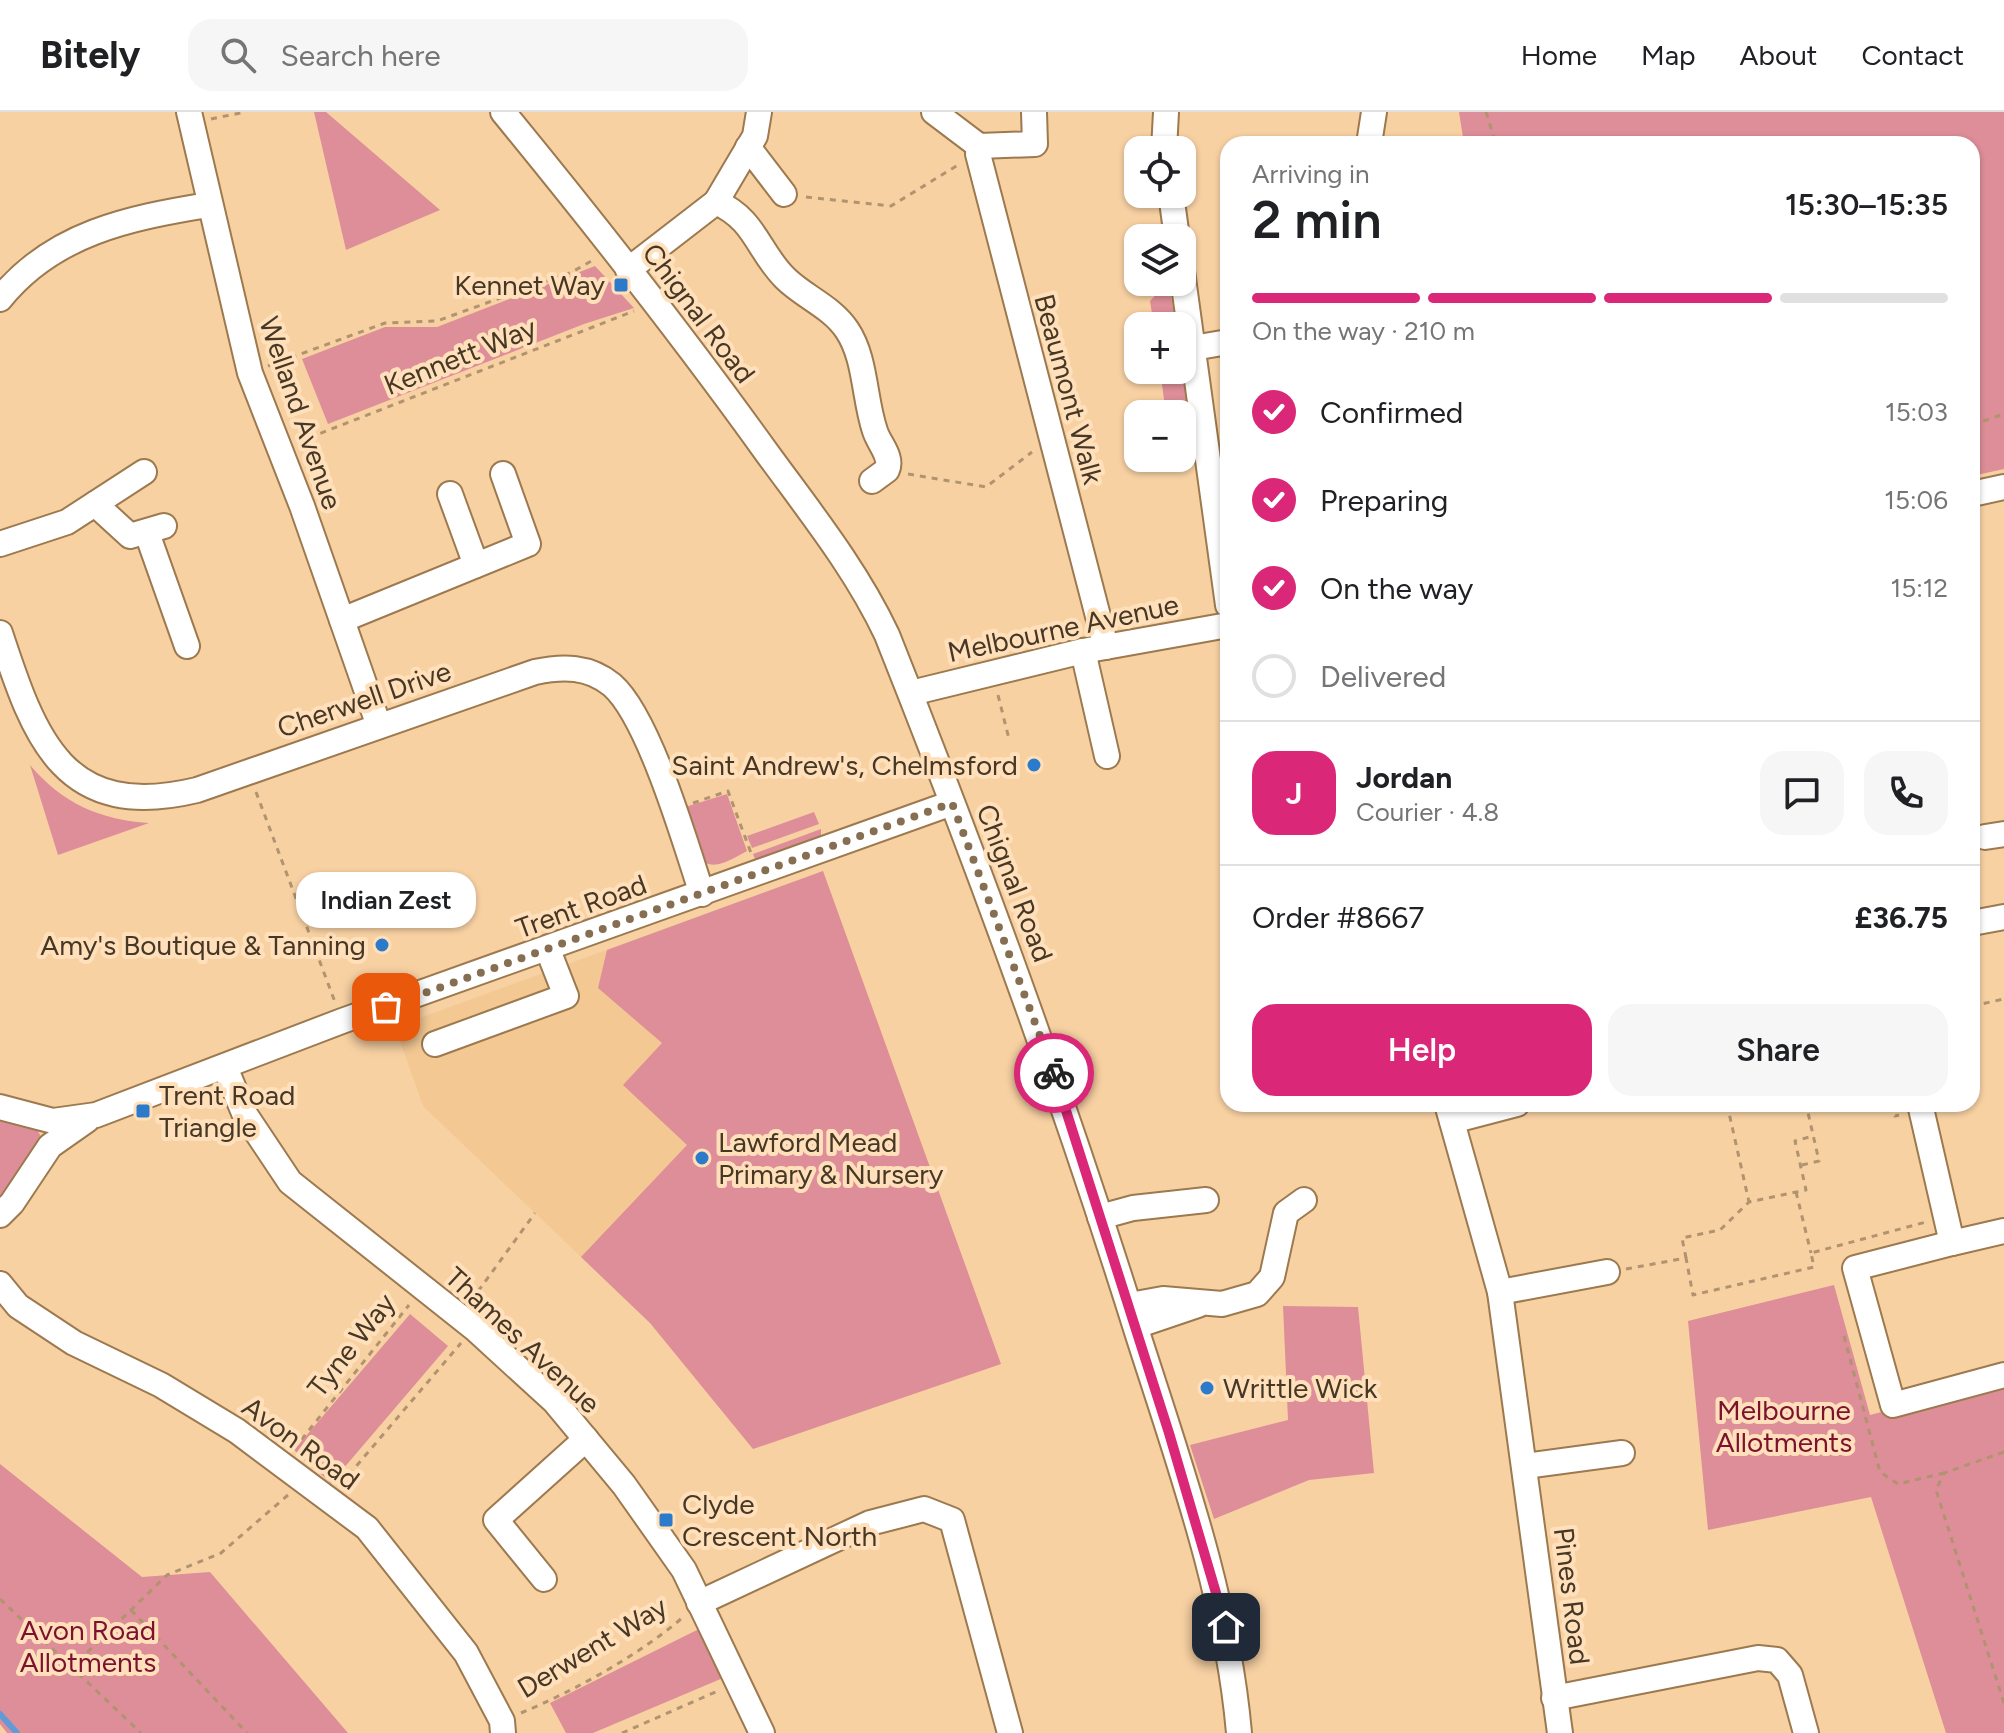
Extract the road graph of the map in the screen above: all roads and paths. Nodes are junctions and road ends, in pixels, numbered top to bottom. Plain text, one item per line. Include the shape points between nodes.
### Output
1 (245, 112) edge
2 (503, 112) edge
3 (759, 112) edge
4 (934, 112) edge
5 (1034, 112) edge
6 (1166, 112) edge
7 (1374, 112) edge
8 (1486, 112) edge
9 (190, 118) edge
10 (1165, 136) edge
11 (1370, 136) edge
12 (1494, 136) edge
13 (748, 147) junction
14 (978, 150) junction
15 (784, 194) joint
16 (716, 202) junction
17 (208, 205) junction
18 (613, 249) junction
19 (628, 270) junction
20 (0, 299) edge
21 (656, 303) junction
22 (1220, 343) edge
23 (1196, 347) edge
24 (1196, 370) edge
25 (250, 373) junction
26 (2004, 414) edge
27 (1980, 422) edge
28 (1051, 438) junction
29 (279, 448) junction
30 (144, 472) dead end
31 (503, 474) dead end
32 (880, 476) joint
33 (2004, 487) edge
34 (1980, 492) edge
35 (450, 494) dead end
36 (95, 504) junction
37 (0, 544) edge
38 (1220, 546) edge
39 (476, 565) junction
40 (342, 620) junction
41 (1220, 626) edge
42 (0, 633) edge
43 (187, 646) dead end
44 (1094, 649) junction
45 (995, 671) junction
46 (911, 693) junction
47 (379, 726) junction
48 (1009, 739) dead end
49 (1107, 756) dead end
50 (249, 771) junction
51 (952, 803) junction
52 (674, 810) junction
53 (759, 872) junction
54 (702, 894) junction
55 (2004, 917) edge
56 (1980, 922) edge
57 (548, 950) junction
58 (2004, 999) edge
59 (1980, 1004) edge
60 (342, 1021) junction
61 (435, 1044) dead end
62 (225, 1067) junction
63 (0, 1107) edge
64 (1450, 1112) edge
65 (1729, 1112) edge
66 (1808, 1112) edge
67 (1922, 1112) edge
68 (96, 1115) junction
69 (1813, 1136) junction
70 (1800, 1165) junction
71 (1796, 1192) junction
72 (1206, 1200) dead end
73 (1304, 1200) dead end
74 (1749, 1202) junction
75 (535, 1213) dead end
76 (0, 1215) edge
77 (1946, 1216) junction
78 (1100, 1217) junction
79 (2004, 1231) edge
80 (1952, 1243) junction
81 (1811, 1253) junction
82 (1686, 1258) junction
83 (1607, 1272) joint
84 (0, 1284) edge
85 (422, 1287) junction
86 (1500, 1292) junction
87 (1133, 1316) junction
88 (466, 1322) junction
89 (1844, 1336) dead end
90 (2004, 1375) edge
91 (586, 1439) junction
92 (2004, 1452) edge
93 (1622, 1453) dead end
94 (282, 1465) junction
95 (1525, 1466) junction
96 (1944, 1473) junction
97 (302, 1482) junction
98 (328, 1499) junction
99 (544, 1579) dead end
100 (0, 1599) edge
101 (699, 1603) junction
102 (131, 1610) junction
103 (70, 1669) junction
104 (736, 1680) junction
105 (1554, 1698) junction
106 (2004, 1703) edge
107 (509, 1729) edge
108 (141, 1733) edge
109 (247, 1733) edge
110 (622, 1733) edge
111 (762, 1733) edge
112 (1010, 1733) edge
113 (1239, 1733) edge
114 (1560, 1733) edge
115 (1806, 1733) edge

1 - 9 path
2 - 18 street, Chignal Road
3 - 13 street
4 - 14 street
5 - 14 street via 1035,144
6 - 10 street
7 - 11 street
8 - 12 path
9 - 17 street, Welland Avenue
13 - 15 street
13 - 16 street
14 - 15 path via 891,206
14 - 28 street, Beaumont Walk
16 - 19 street
16 - 32 street via 749,223 786,280 846,328 874,430 888,458
17 - 20 street via 109,224 72,240 33,266
17 - 25 street, Welland Avenue
18 - 19 street, Chignal Road
18 - 25 path, Kennett Way via 572,272 437,321 385,323
19 - 21 street, Chignal Road
21 - 29 path, Kennett Way
21 - 46 street, Chignal Road via 864,589
22 - 23 street
24 - 38 street
25 - 29 street, Welland Avenue
26 - 27 path
28 - 32 path via 986,487
28 - 44 street, Beaumont Walk
29 - 40 street, Welland Avenue
30 - 36 street
31 - 39 street via 528,544
33 - 34 street
35 - 39 street
36 - 37 street via 67,522
36 - 43 street via 130,536 156,530
39 - 40 street
40 - 47 street, Welland Avenue
41 - 44 street, Melbourne Avenue
42 - 50 street, Cherwell Drive via 37,731 76,778 103,792 157,800
44 - 45 street, Melbourne Avenue
44 - 49 street, Beaumont Walk
45 - 46 street, Melbourne Avenue
45 - 48 path
46 - 51 street, Chignal Road
47 - 50 street, Cherwell Drive
47 - 52 street, Cherwell Drive via 535,672 581,670 609,683 629,706
50 - 60 path
51 - 53 street, Trent Road
51 - 78 street, Chignal Road via 1055,1075
52 - 53 path via 728,791
52 - 54 street, Cherwell Drive
53 - 54 street, Trent Road
54 - 57 street, Trent Road
55 - 56 street
57 - 60 street, Trent Road
57 - 61 street via 566,996
58 - 59 path
60 - 62 street, Trent Road
62 - 68 street, Trent Road
62 - 85 street, Thames Avenue via 244,1113 290,1182
63 - 68 street, Trent Road via 53,1121
64 - 86 street, Pines Road
65 - 74 path
66 - 69 path
67 - 77 street
68 - 76 street, Trent Road via 57,1138
69 - 70 path via 1795,1141
69 - 70 path via 1819,1161
70 - 71 path via 1806,1190
71 - 74 path
71 - 81 path
72 - 78 street
73 - 87 street via 1286,1213 1266,1286 1247,1299
74 - 82 path via 1720,1230 1682,1238
75 - 88 path
77 - 80 street
77 - 81 path
78 - 87 street, Chignal Road
79 - 80 street
80 - 90 street via 1855,1268 1893,1405
81 - 82 path via 1814,1267 1693,1295
82 - 83 path
83 - 86 street
84 - 94 street, Avon Road via 18,1306 74,1343 161,1385
85 - 88 street, Thames Avenue
85 - 94 path, Tyne Way
86 - 95 street, Pines Road
87 - 113 street, Chignal Road via 1220,1603
88 - 91 street, Thames Avenue via 555,1402
88 - 98 path
89 - 96 path via 1880,1472 1898,1484
91 - 99 street via 496,1520
91 - 101 street, Thames Avenue via 684,1570
92 - 96 path
93 - 95 street
94 - 97 street, Avon Road
95 - 105 street, Pines Road
96 - 106 path via 1936,1490
97 - 98 street, Avon Road
97 - 102 path via 221,1553 167,1575
98 - 107 street, Avon Road via 367,1528 456,1640
100 - 103 path
101 - 104 street, Thames Avenue
101 - 107 path, Derwent Way via 662,1635
101 - 112 street via 870,1523 924,1509 952,1520
102 - 103 path
102 - 109 path
103 - 108 path
104 - 110 path via 708,1698
104 - 111 street, Thames Avenue
105 - 114 street, Pines Road
105 - 115 street via 1758,1658 1777,1660 1790,1675

